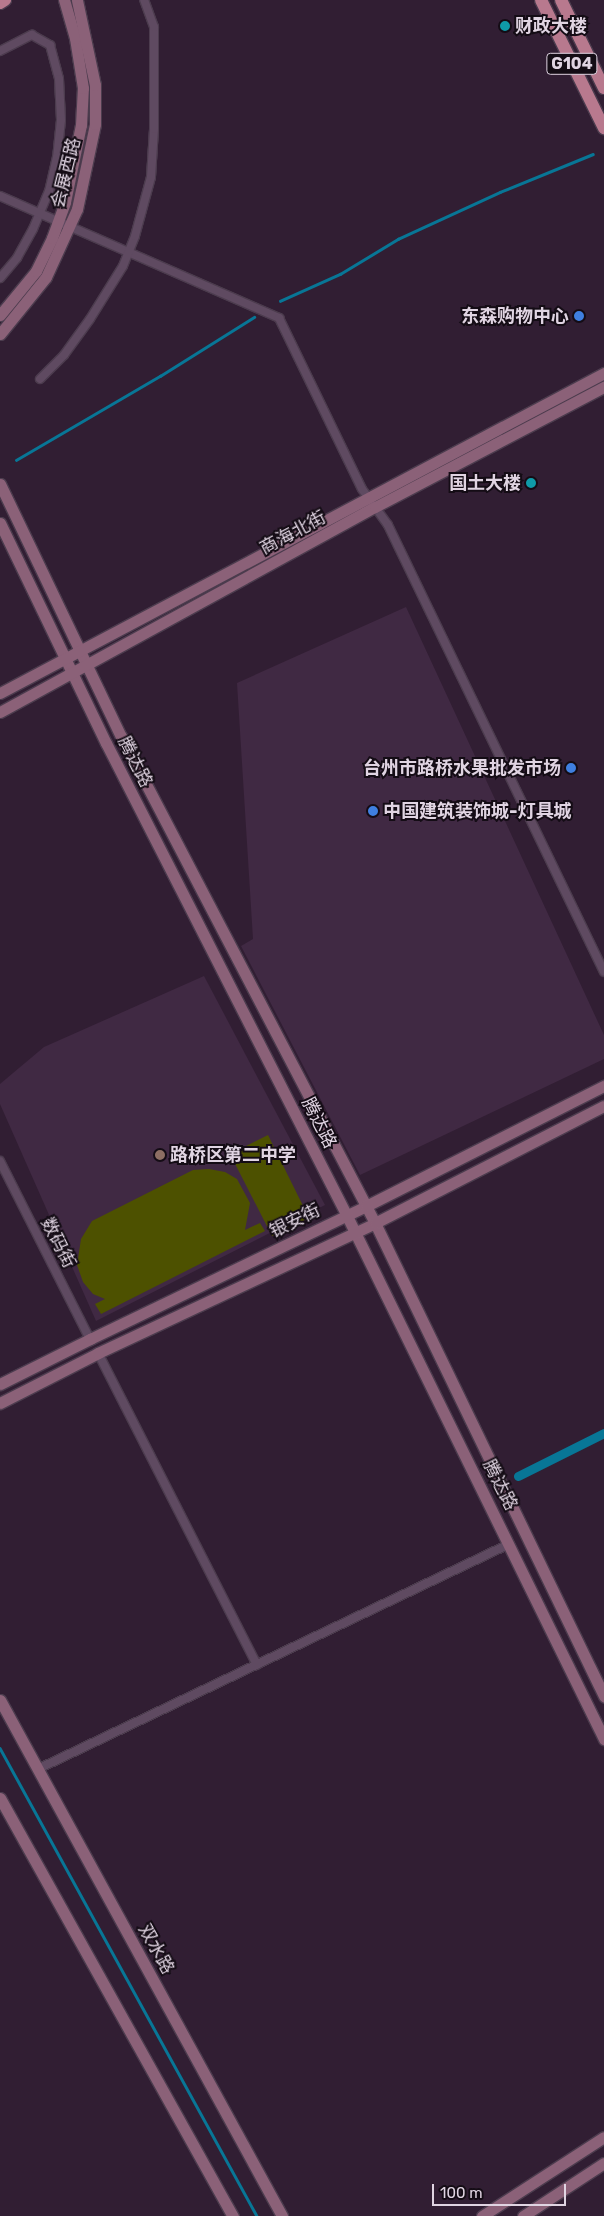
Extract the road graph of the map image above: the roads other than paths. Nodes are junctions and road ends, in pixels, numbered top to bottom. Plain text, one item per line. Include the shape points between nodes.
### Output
1 (5, 0) edge
2 (64, 0) edge
3 (77, 0) edge
4 (144, 0) edge
5 (541, 0) edge
6 (560, 0) edge
7 (0, 3) edge
8 (0, 51) edge
9 (604, 88) edge
10 (604, 128) edge
11 (0, 196) edge
12 (40, 214) junction
13 (58, 221) junction
14 (70, 226) junction
15 (128, 252) junction
16 (0, 278) edge
17 (0, 315) edge
18 (0, 334) edge
19 (604, 374) edge
20 (40, 379) dead end
21 (604, 387) edge
22 (0, 484) edge
23 (372, 503) junction
24 (0, 526) edge
25 (80, 651) junction
26 (65, 659) junction
27 (88, 666) junction
28 (72, 674) junction
29 (0, 693) edge
30 (0, 712) edge
31 (604, 971) edge
32 (604, 1086) edge
33 (604, 1106) edge
34 (0, 1161) edge
35 (366, 1206) junction
36 (347, 1216) junction
37 (375, 1223) junction
38 (354, 1232) junction
39 (90, 1339) junction
40 (98, 1353) junction
41 (0, 1384) edge
42 (0, 1403) edge
43 (510, 1544) junction
44 (257, 1665) junction
45 (604, 1696) edge
46 (0, 1700) edge
47 (604, 1739) edge
48 (38, 1770) junction
49 (0, 1799) edge
50 (604, 2137) edge
51 (604, 2163) edge
52 (233, 2216) edge
53 (282, 2216) edge
54 (482, 2216) edge
55 (523, 2216) edge

1 - 7 main road
2 - 13 main road, 会展西路 via 75,38 83,88 81,125
3 - 14 main road, 会展西路 via 95,85 95,124 77,209
4 - 15 street via 154,27 151,177
5 - 10 main road, G104
6 - 9 main road, G104
8 - 12 street via 32,35 50,45 59,79 61,120 57,157
11 - 12 street
12 - 13 street
12 - 16 street via 17,258
13 - 14 street
13 - 17 main road, 会展西路 via 36,271
14 - 15 street
14 - 18 main road, 会展西路 via 46,277
15 - 20 street via 90,319 64,355
15 - 23 street via 279,318 362,489
19 - 23 main road, 商海北街
21 - 23 main road, 商海北街
22 - 25 main road, 腾达路
23 - 25 main road, 商海北街
23 - 27 main road, 商海北街 via 342,527
23 - 31 street via 388,525
24 - 26 main road, 腾达路
25 - 26 main road, 商海北街
25 - 27 main road, 腾达路
26 - 28 main road, 腾达路
26 - 29 main road, 商海北街
27 - 28 main road, 商海北街
27 - 35 main road, 腾达路 via 121,736
28 - 30 main road, 商海北街
28 - 36 main road, 腾达路
32 - 35 main road, 银安街
33 - 37 main road, 银安街
34 - 39 street, 数码街
35 - 36 main road, 银安街
35 - 37 main road, 腾达路
36 - 38 main road, 腾达路
36 - 39 main road, 银安街
37 - 38 main road, 银安街
37 - 45 main road, 腾达路
38 - 40 main road, 银安街
38 - 43 main road, 腾达路
39 - 41 main road, 银安街
40 - 42 main road, 银安街
40 - 44 street
43 - 44 street
43 - 47 main road, 腾达路
44 - 48 street
46 - 48 main road, 双水路
48 - 53 main road, 双水路
49 - 52 main road
50 - 54 main road
51 - 55 main road

